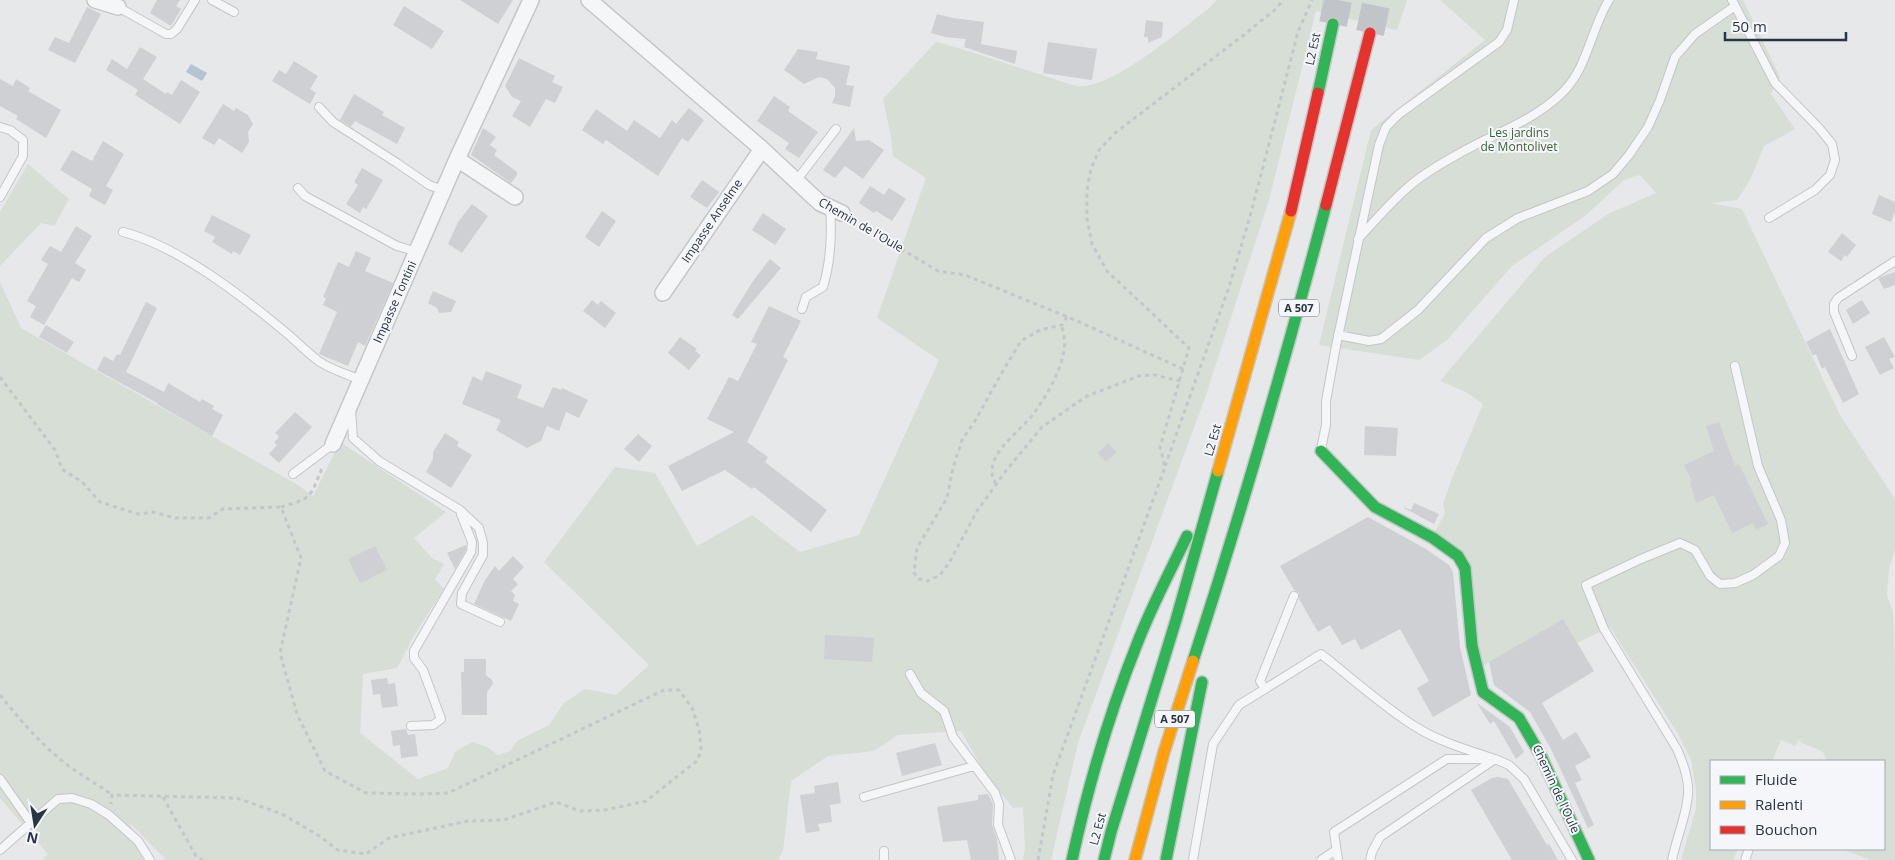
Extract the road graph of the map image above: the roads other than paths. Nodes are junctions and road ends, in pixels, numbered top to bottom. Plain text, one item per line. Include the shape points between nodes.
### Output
1 (95, 0) edge
2 (195, 0) edge
3 (212, 0) edge
4 (531, 0) edge
5 (589, 0) edge
6 (1514, 0) edge
7 (1609, 0) edge
8 (1734, 3) edge
9 (118, 7) joint
10 (234, 12) dead end
11 (1333, 24) tunnel mouth
12 (1370, 33) tunnel mouth
13 (319, 107) dead end
14 (0, 127) edge
15 (836, 129) dead end
16 (762, 149) junction
17 (458, 159) junction
18 (796, 181) junction
19 (446, 186) junction
20 (298, 188) dead end
21 (0, 196) edge
22 (515, 197) dead end
23 (836, 210) joint
24 (1769, 218) dead end
25 (123, 232) dead end
26 (1358, 240) junction
27 (419, 247) junction
28 (1895, 261) edge
29 (663, 293) dead end
30 (802, 309) dead end
31 (1338, 335) junction
32 (1852, 356) dead end
33 (1736, 366) dead end
34 (361, 380) junction
35 (351, 403) junction
36 (333, 444) joint
37 (1321, 451) joint
38 (293, 474) dead end
39 (1216, 477) junction
40 (460, 510) junction
41 (1220, 580) junction
42 (1294, 596) dead end
43 (500, 622) dead end
44 (910, 674) dead end
45 (1265, 689) junction
46 (411, 726) dead end
47 (1495, 760) junction
48 (974, 766) junction
49 (0, 778) edge
50 (864, 797) dead end
51 (31, 823) junction
52 (0, 850) edge
53 (1336, 850) junction
54 (884, 851) dead end
55 (150, 860) edge
56 (884, 860) edge
57 (1011, 860) edge
58 (1072, 860) edge
59 (1104, 860) edge
60 (1135, 860) edge
61 (1166, 860) edge
62 (1193, 860) edge
63 (1321, 860) edge
64 (1338, 860) edge
65 (1370, 860) edge
66 (1572, 860) edge
67 (1588, 860) edge
68 (1672, 860) edge

1 - 9 street
2 - 9 lane via 171,34
3 - 10 lane
4 - 17 street, Impasse Tontini
5 - 16 street, Chemin de l'Oule
6 - 26 lane via 1507,30 1499,42 1399,114 1386,127
7 - 26 lane via 1600,15 1578,74 1563,92 1537,113 1451,157 1406,188
8 - 24 lane via 1775,83 1832,144 1835,160 1830,175 1816,190
8 - 31 lane via 1695,34 1675,57 1648,126 1613,174 1588,190 1518,218 1486,238 1418,310 1381,339 1368,341
11 - 39 main road, L2 Est / A 507 via 1297,191
12 - 41 main road, A 507 via 1299,309
13 - 19 lane via 340,127 429,185 437,188
14 - 21 lane via 23,140 23,156
15 - 18 lane
16 - 18 street, Chemin de l'Oule
16 - 29 street, Impasse Anselme
17 - 19 street, Impasse Tontini
17 - 22 street
18 - 23 street, Chemin de l'Oule via 820,203
19 - 27 street, Impasse Tontini
20 - 27 lane via 304,196 382,239 411,250
23 - 30 lane via 823,288 806,298
25 - 34 lane via 142,237 228,287 317,360
26 - 31 lane
27 - 34 street, Impasse Tontini
28 - 32 lane via 1838,298 1834,304 1834,312
31 - 37 lane
33 - 68 lane via 1758,466 1781,520 1785,543 1780,556 1753,575 1735,583 1720,584 1710,576 1695,550 1680,542 1586,585 1604,629 1677,748 1685,767 1687,802
34 - 35 street, Impasse Tontini
35 - 36 street, Impasse Tontini
35 - 40 lane via 353,438 379,461
36 - 38 lane
37 - 67 main road, Chemin de l'Oule via 1375,507 1433,538 1458,556 1465,568 1472,646 1482,692 1519,718 1540,754
39 - 58 main road via 1150,611 1113,704
39 - 59 main road, L2 Est / A 507
40 - 43 lane via 479,528 484,543 483,555 462,593 461,604
40 - 46 lane via 470,531 471,552 414,652 441,720 433,725
41 - 60 main road, A 507 via 1164,752
41 - 61 main road
42 - 45 lane via 1260,681
44 - 48 lane via 921,693 944,711 953,737
45 - 47 lane via 1321,654 1417,728
45 - 62 lane via 1239,705 1213,744
47 - 53 lane via 1447,758 1334,832
47 - 65 lane via 1380,837
47 - 66 lane via 1509,765 1524,779
48 - 50 lane
48 - 57 lane via 995,793 998,825
49 - 51 lane
51 - 52 lane
51 - 55 lane via 58,799 72,798 91,804 108,815 138,841
53 - 63 lane
53 - 64 lane
54 - 56 lane

